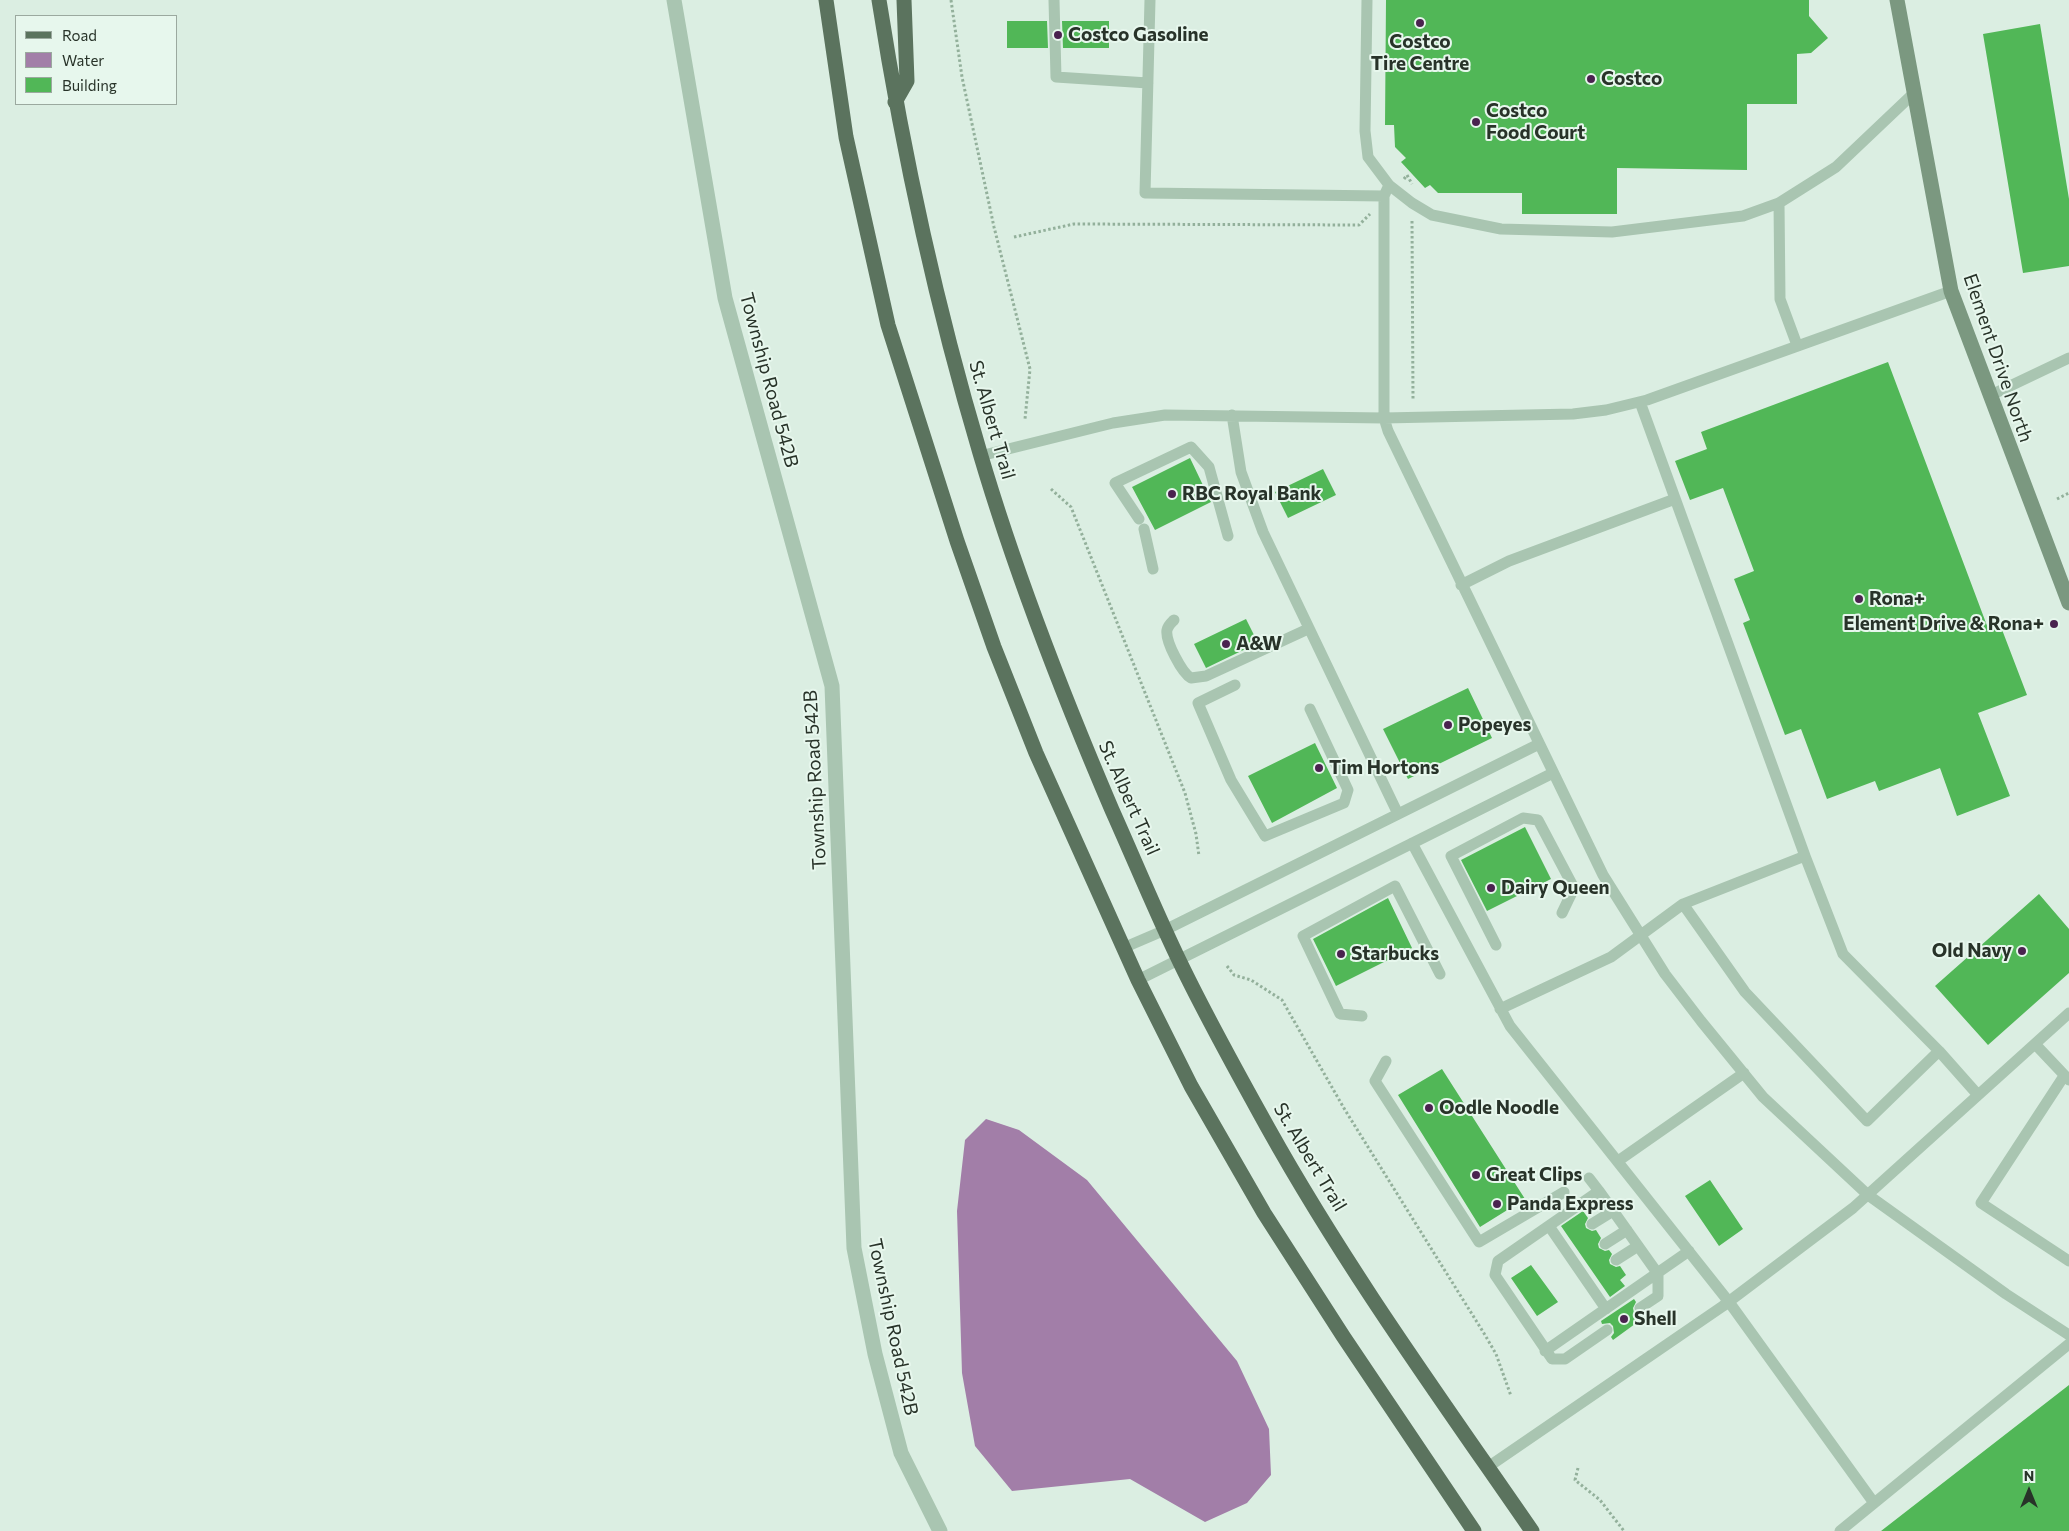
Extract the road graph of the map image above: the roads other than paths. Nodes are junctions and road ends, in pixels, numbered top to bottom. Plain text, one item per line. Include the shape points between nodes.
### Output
1 (674, 0) edge
2 (826, 0) edge
3 (879, 0) edge
4 (904, 0) edge
5 (1054, 0) edge
6 (1150, 0) edge
7 (1367, 0) edge
8 (1897, 0) edge
9 (1148, 83) junction
10 (1914, 93) junction
11 (895, 102) junction
12 (1391, 187) junction
13 (1384, 198) junction
14 (1779, 203) junction
15 (1951, 292) junction
16 (1797, 345) junction
17 (2069, 358) edge
18 (1989, 396) junction
19 (1640, 402) junction
20 (1232, 415) junction
21 (1384, 418) junction
22 (980, 456) junction
23 (1675, 499) junction
24 (1228, 536) dead end
25 (1153, 568) dead end
26 (1461, 585) junction
27 (2069, 603) edge
28 (1174, 620) dead end
29 (1308, 629) junction
30 (1235, 685) dead end
31 (1310, 709) dead end
32 (1539, 744) junction
33 (1553, 773) junction
34 (1398, 814) junction
35 (1412, 843) junction
36 (1805, 856) junction
37 (1683, 904) junction
38 (1562, 913) dead end
39 (1165, 930) junction
40 (1640, 936) junction
41 (1496, 946) dead end
42 (1123, 948) junction
43 (1180, 961) junction
44 (1440, 974) dead end
45 (1138, 980) junction
46 (1500, 1009) junction
47 (2069, 1013) edge
48 (1362, 1016) dead end
49 (2034, 1044) junction
50 (1939, 1051) junction
51 (1386, 1061) dead end
52 (1744, 1073) junction
53 (2066, 1078) edge
54 (1978, 1095) junction
55 (1618, 1162) junction
56 (1589, 1178) dead end
57 (1599, 1191) junction
58 (1564, 1192) dead end
59 (1868, 1195) junction
60 (1613, 1211) junction
61 (1592, 1224) dead end
62 (1549, 1226) junction
63 (1627, 1230) junction
64 (1605, 1244) dead end
65 (1638, 1246) junction
66 (1689, 1251) junction
67 (1616, 1260) dead end
68 (2069, 1262) edge
69 (1658, 1274) junction
70 (1729, 1302) junction
71 (1640, 1308) dead end
72 (1606, 1309) junction
73 (1607, 1330) dead end
74 (2069, 1334) edge
75 (2069, 1344) edge
76 (1546, 1351) junction
77 (1488, 1467) junction
78 (1874, 1503) junction
79 (940, 1531) edge
80 (1474, 1531) edge
81 (1532, 1531) edge
82 (1840, 1531) edge

1 - 79 street, Township Road 542B via 725,298 832,686 854,1248 875,1354 900,1453
2 - 42 main road via 846,137 864,224 888,325 920,430 1001,665 1036,753
3 - 11 main road, St. Albert Trail
4 - 11 main road via 907,81
5 - 9 lane via 1056,77
6 - 9 lane
7 - 12 lane via 1365,144 1368,157
8 - 10 street, Element Drive North
9 - 13 lane via 1145,193
10 - 14 lane via 1836,167
10 - 15 street, Element Drive North
11 - 22 main road, St. Albert Trail via 928,257
12 - 13 lane
12 - 14 lane via 1432,215 1501,229 1612,232 1743,216
13 - 21 lane
14 - 16 lane via 1780,299
15 - 16 lane
15 - 18 street, Element Drive North
16 - 19 lane
17 - 18 lane
18 - 27 street, Element Drive North
19 - 21 lane via 1573,414
19 - 23 lane
20 - 21 lane
20 - 22 lane via 1165,415 1113,422
20 - 29 lane via 1241,472 1247,489 1263,532
21 - 26 lane via 1396,452
22 - 39 main road, St. Albert Trail via 1055,675
23 - 26 lane via 1517,558
23 - 36 lane
24 - 25 lane via 1209,467 1191,447 1115,483 1141,524
26 - 32 lane
28 - 29 lane via 1168,626 1167,635 1181,670 1191,678 1206,676
29 - 34 lane
30 - 31 lane via 1198,703 1231,780 1265,836 1344,803 1348,790
32 - 33 lane
32 - 34 lane
33 - 35 lane
33 - 40 lane via 1603,875
34 - 39 lane
35 - 43 lane
35 - 46 lane
36 - 37 lane
36 - 50 lane via 1843,954
37 - 40 lane
37 - 50 lane via 1746,992 1866,1121
38 - 41 lane via 1574,888 1538,820 1523,818 1451,856
39 - 42 lane
39 - 43 main road, St. Albert Trail
40 - 46 lane via 1611,957
40 - 52 lane via 1683,998
42 - 45 main road
43 - 45 lane
43 - 77 main road, St. Albert Trail via 1275,1141 1380,1309
44 - 48 lane via 1395,886 1303,936 1340,1014
45 - 80 main road via 1190,1086 1264,1213
46 - 55 lane
47 - 49 lane
49 - 53 lane
49 - 54 lane
50 - 54 lane
51 - 58 lane via 1375,1081 1479,1242
52 - 55 lane
52 - 59 lane via 1763,1097
53 - 68 lane via 1980,1203
54 - 59 lane
55 - 66 lane
56 - 57 lane
57 - 60 lane
57 - 62 lane
59 - 70 lane
59 - 74 lane via 2006,1294
60 - 61 lane
60 - 63 lane
62 - 72 lane via 1565,1241 1590,1276
62 - 76 lane via 1498,1261 1495,1268 1495,1275
63 - 64 lane
63 - 65 lane
65 - 67 lane
65 - 69 lane
66 - 69 lane
66 - 70 lane
69 - 71 lane via 1658,1296
69 - 72 lane
70 - 77 lane
70 - 78 lane
72 - 76 lane
73 - 76 lane via 1565,1359 1552,1359
75 - 78 lane
77 - 81 main road, St. Albert Trail
78 - 82 lane

